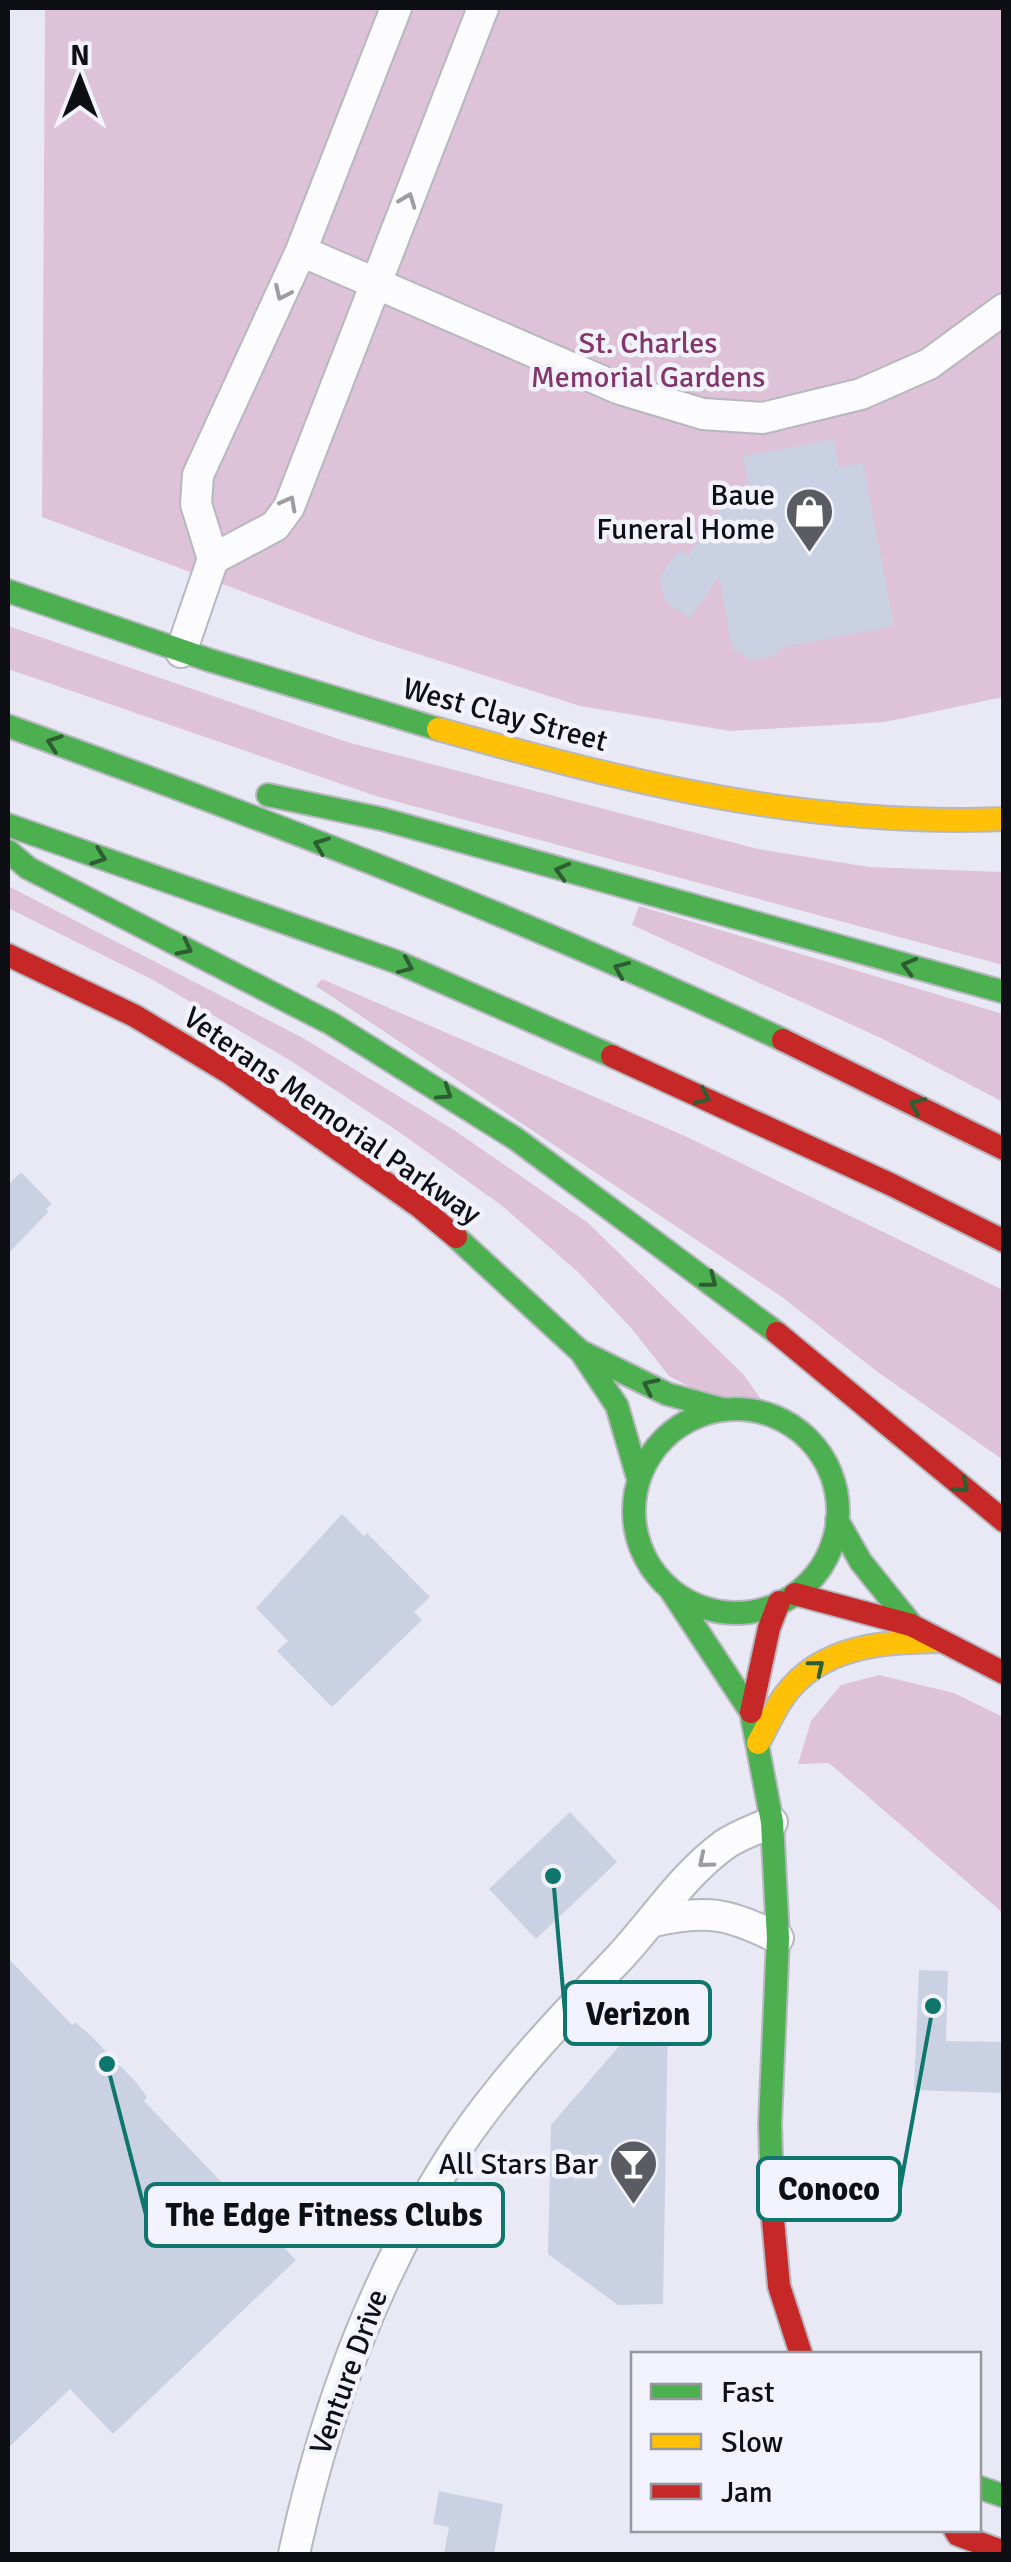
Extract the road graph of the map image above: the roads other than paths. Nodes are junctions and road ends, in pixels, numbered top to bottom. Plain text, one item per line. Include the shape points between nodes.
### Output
1 (396, 8) edge
2 (483, 8) edge
3 (301, 252) junction
4 (376, 284) junction
5 (1004, 308) edge
6 (213, 559) junction
7 (8, 590) edge
8 (181, 652) junction
9 (8, 726) edge
10 (101, 759) junction
11 (1004, 819) edge
12 (8, 824) edge
13 (8, 851) edge
14 (8, 955) edge
15 (1004, 992) edge
16 (1004, 1149) edge
17 (1004, 1242) edge
18 (581, 1352) junction
19 (722, 1408) junction
20 (638, 1478) junction
21 (837, 1520) junction
22 (1004, 1521) edge
23 (670, 1590) junction
24 (787, 1598) junction
25 (912, 1625) junction
26 (941, 1640) junction
27 (1004, 1673) edge
28 (752, 1712) junction
29 (758, 1743) junction
30 (772, 1822) junction
31 (654, 1921) junction
32 (778, 1938) junction
33 (800, 2352) edge
34 (956, 2532) edge
35 (1004, 2552) edge
36 (294, 2554) edge

1 - 3 street
4 -> 2 street
3 - 4 street
3 -> 6 street via 198,475 196,504
4 - 5 street via 620,388 703,414 763,418 861,394 929,364
6 -> 4 street via 275,526 289,507
6 - 8 street
7 - 8 main road, West Clay Street
8 - 11 main road, West Clay Street via 423,726 678,791 849,818
10 -> 9 main road
15 -> 10 main road via 382,819
16 -> 10 main road via 700,1002
12 -> 17 main road via 397,962 664,1079
13 -> 22 main road via 28,868 332,1024 516,1139 765,1322
14 - 18 main road, Veterans Memorial Parkway via 135,1016 228,1072 420,1207
19 -> 18 main road via 666,1394
18 - 20 main road, Veterans Memorial Parkway via 617,1406
19 - 20 main road via 690,1419 662,1440
19 - 21 main road via 756,1410 788,1422 815,1444 832,1474
20 - 23 main road via 636,1533 648,1564
21 - 24 main road via 820,1571
21 - 25 main road via 848,1547
23 - 24 main road via 732,1613
23 - 28 main road
24 - 25 main road
24 - 28 main road via 768,1628
25 - 26 main road
26 - 27 main road
29 -> 26 main road via 790,1689 832,1655 876,1642
28 - 29 main road
29 - 30 main road
30 -> 31 street, Venture Drive via 726,1843 686,1877
30 - 32 main road
31 - 32 street via 691,1912 720,1914
31 - 36 street, Venture Drive via 530,2054 464,2139 405,2233 359,2331 320,2442
32 - 33 main road via 772,2217 779,2286
34 - 35 main road

